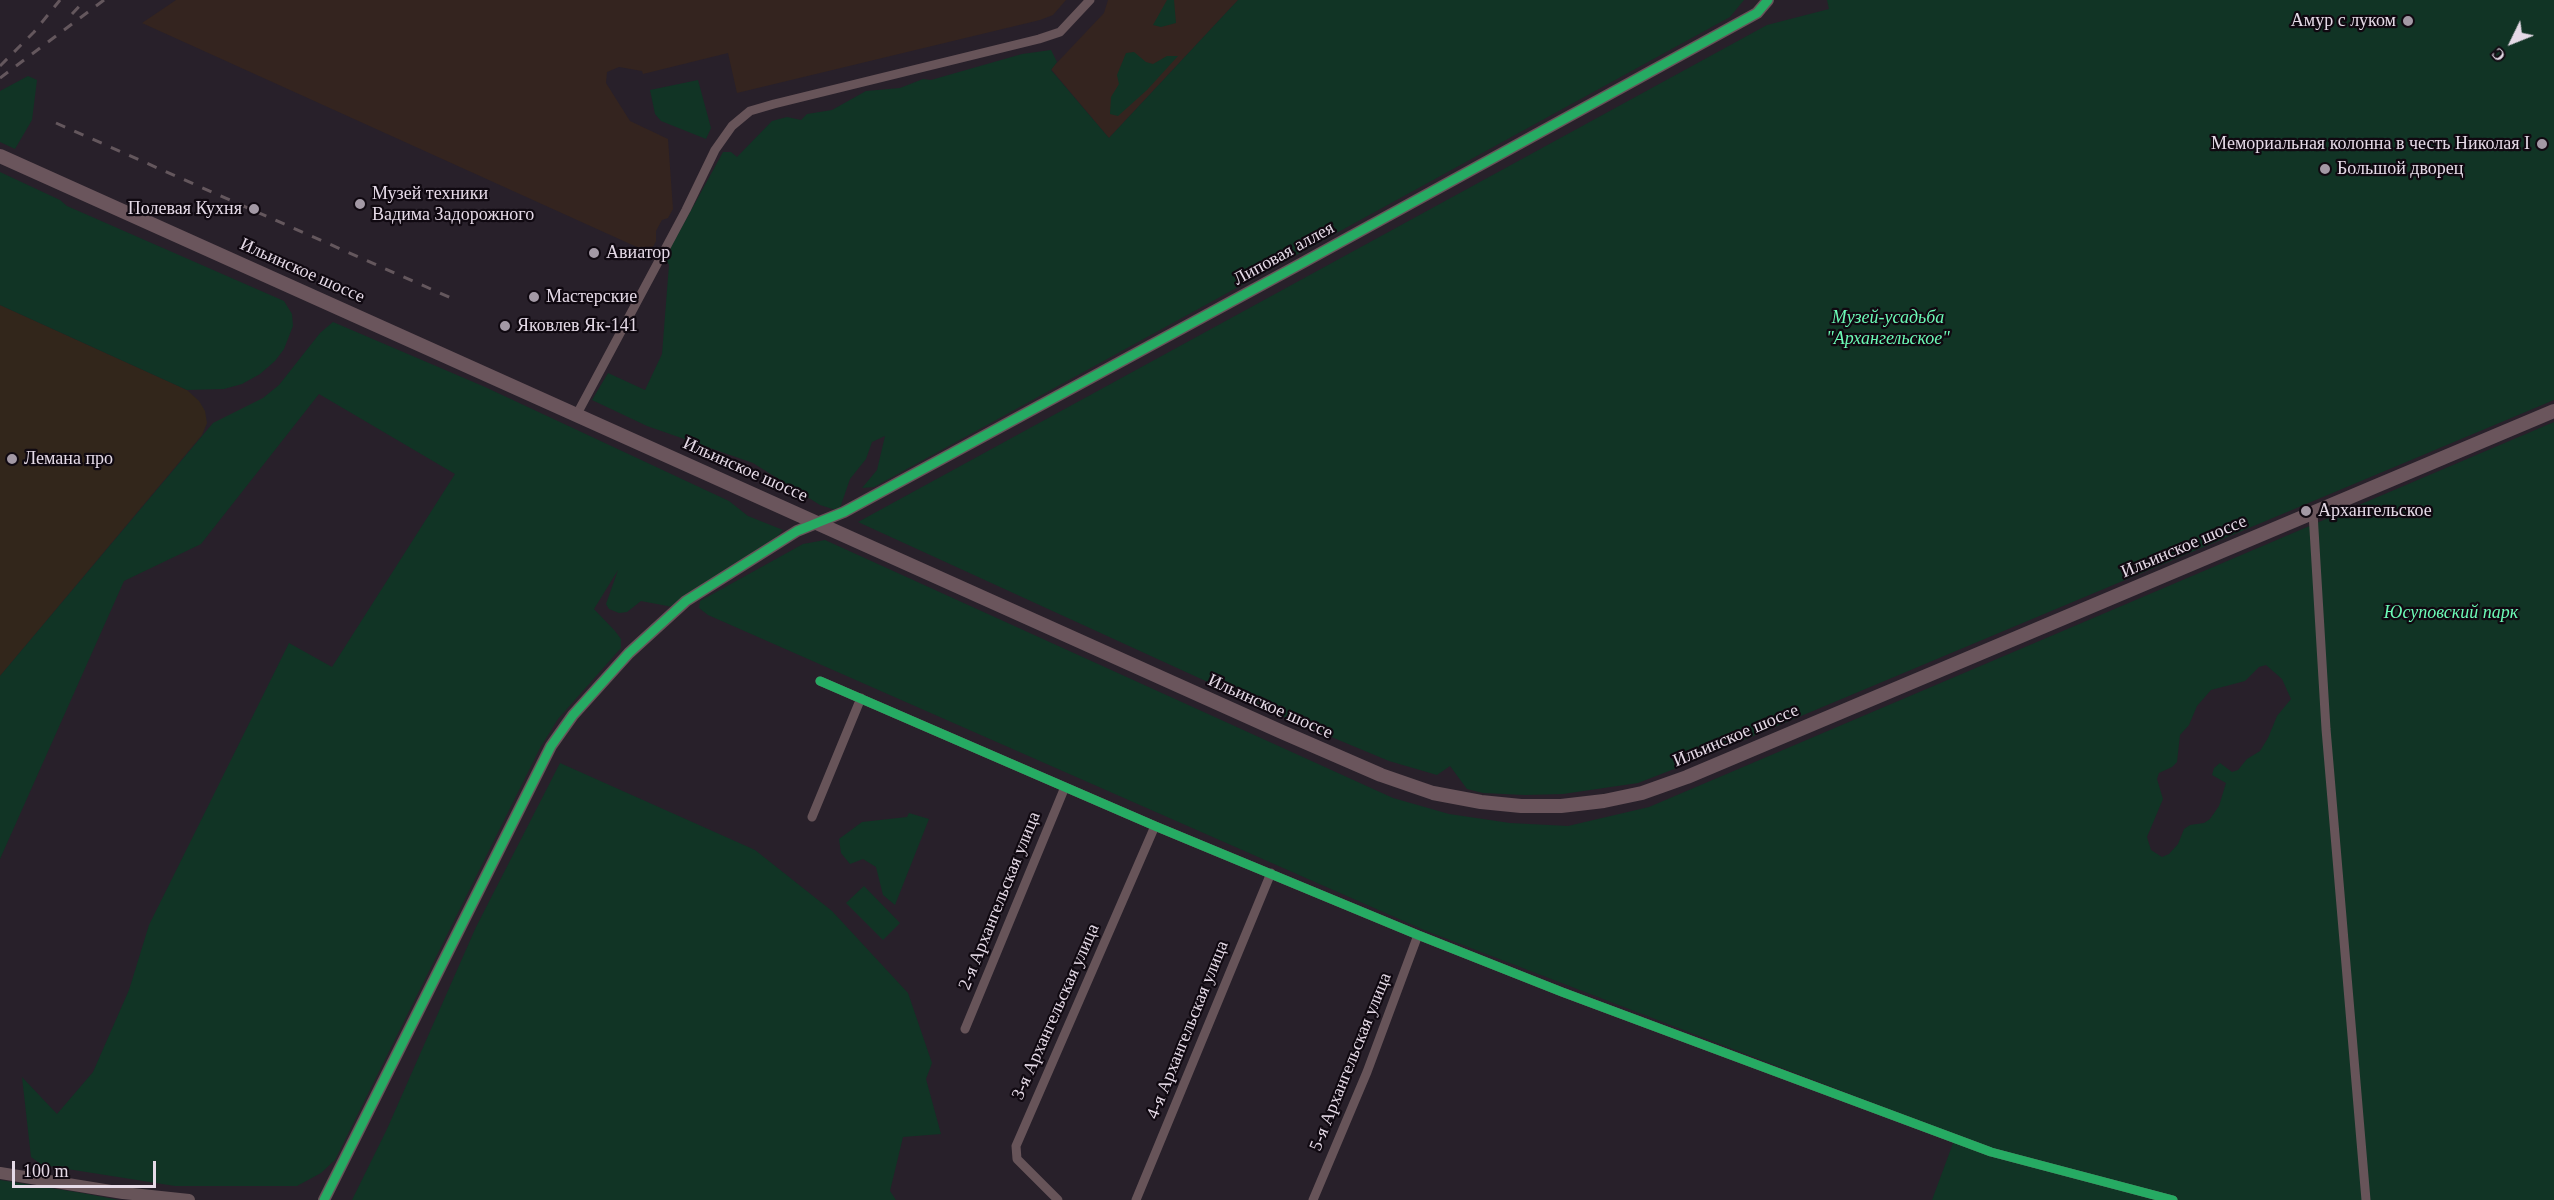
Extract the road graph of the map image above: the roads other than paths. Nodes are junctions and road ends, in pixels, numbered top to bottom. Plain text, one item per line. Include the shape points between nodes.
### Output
1 (1090, 0) edge
2 (1766, 4) edge
3 (0, 156) edge
4 (2554, 411) edge
5 (577, 414) junction
6 (2313, 513) junction
7 (817, 522) junction
8 (820, 681) dead end
9 (861, 698) junction
10 (1065, 787) junction
11 (812, 817) dead end
12 (1155, 826) junction
13 (1271, 873) junction
14 (1418, 935) junction
15 (965, 1029) dead end
16 (0, 1173) edge
17 (189, 1200) edge
18 (324, 1200) edge
19 (1058, 1200) edge
20 (1136, 1200) edge
21 (1313, 1200) edge
22 (2173, 1200) edge
23 (2366, 1200) edge

1 - 5 street via 1060,32 1040,39 750,111 732,126 715,150
2 - 7 street, Липовая аллея via 1736,25 917,473
3 - 5 main road, Ильинское шоссе
4 - 6 main road, Ильинское шоссе
5 - 7 main road, Ильинское шоссе
6 - 7 main road, Ильинское шоссе via 1687,777 1604,801 1541,806 1481,802 1433,793 1381,775
6 - 23 street via 2326,729
7 - 18 street, Липовая аллея via 686,602 629,653 561,731 510,824
8 - 9 street
9 - 10 street
9 - 11 street
10 - 12 street
10 - 15 street, 2-я Архангельская улица
12 - 13 street
12 - 19 street, 3-я Архангельская улица via 1016,1146 1017,1159
13 - 14 street
13 - 20 street, 4-я Архангельская улица
14 - 21 street, 5-я Архангельская улица via 1367,1072
14 - 22 street via 1962,1142
16 - 17 street

